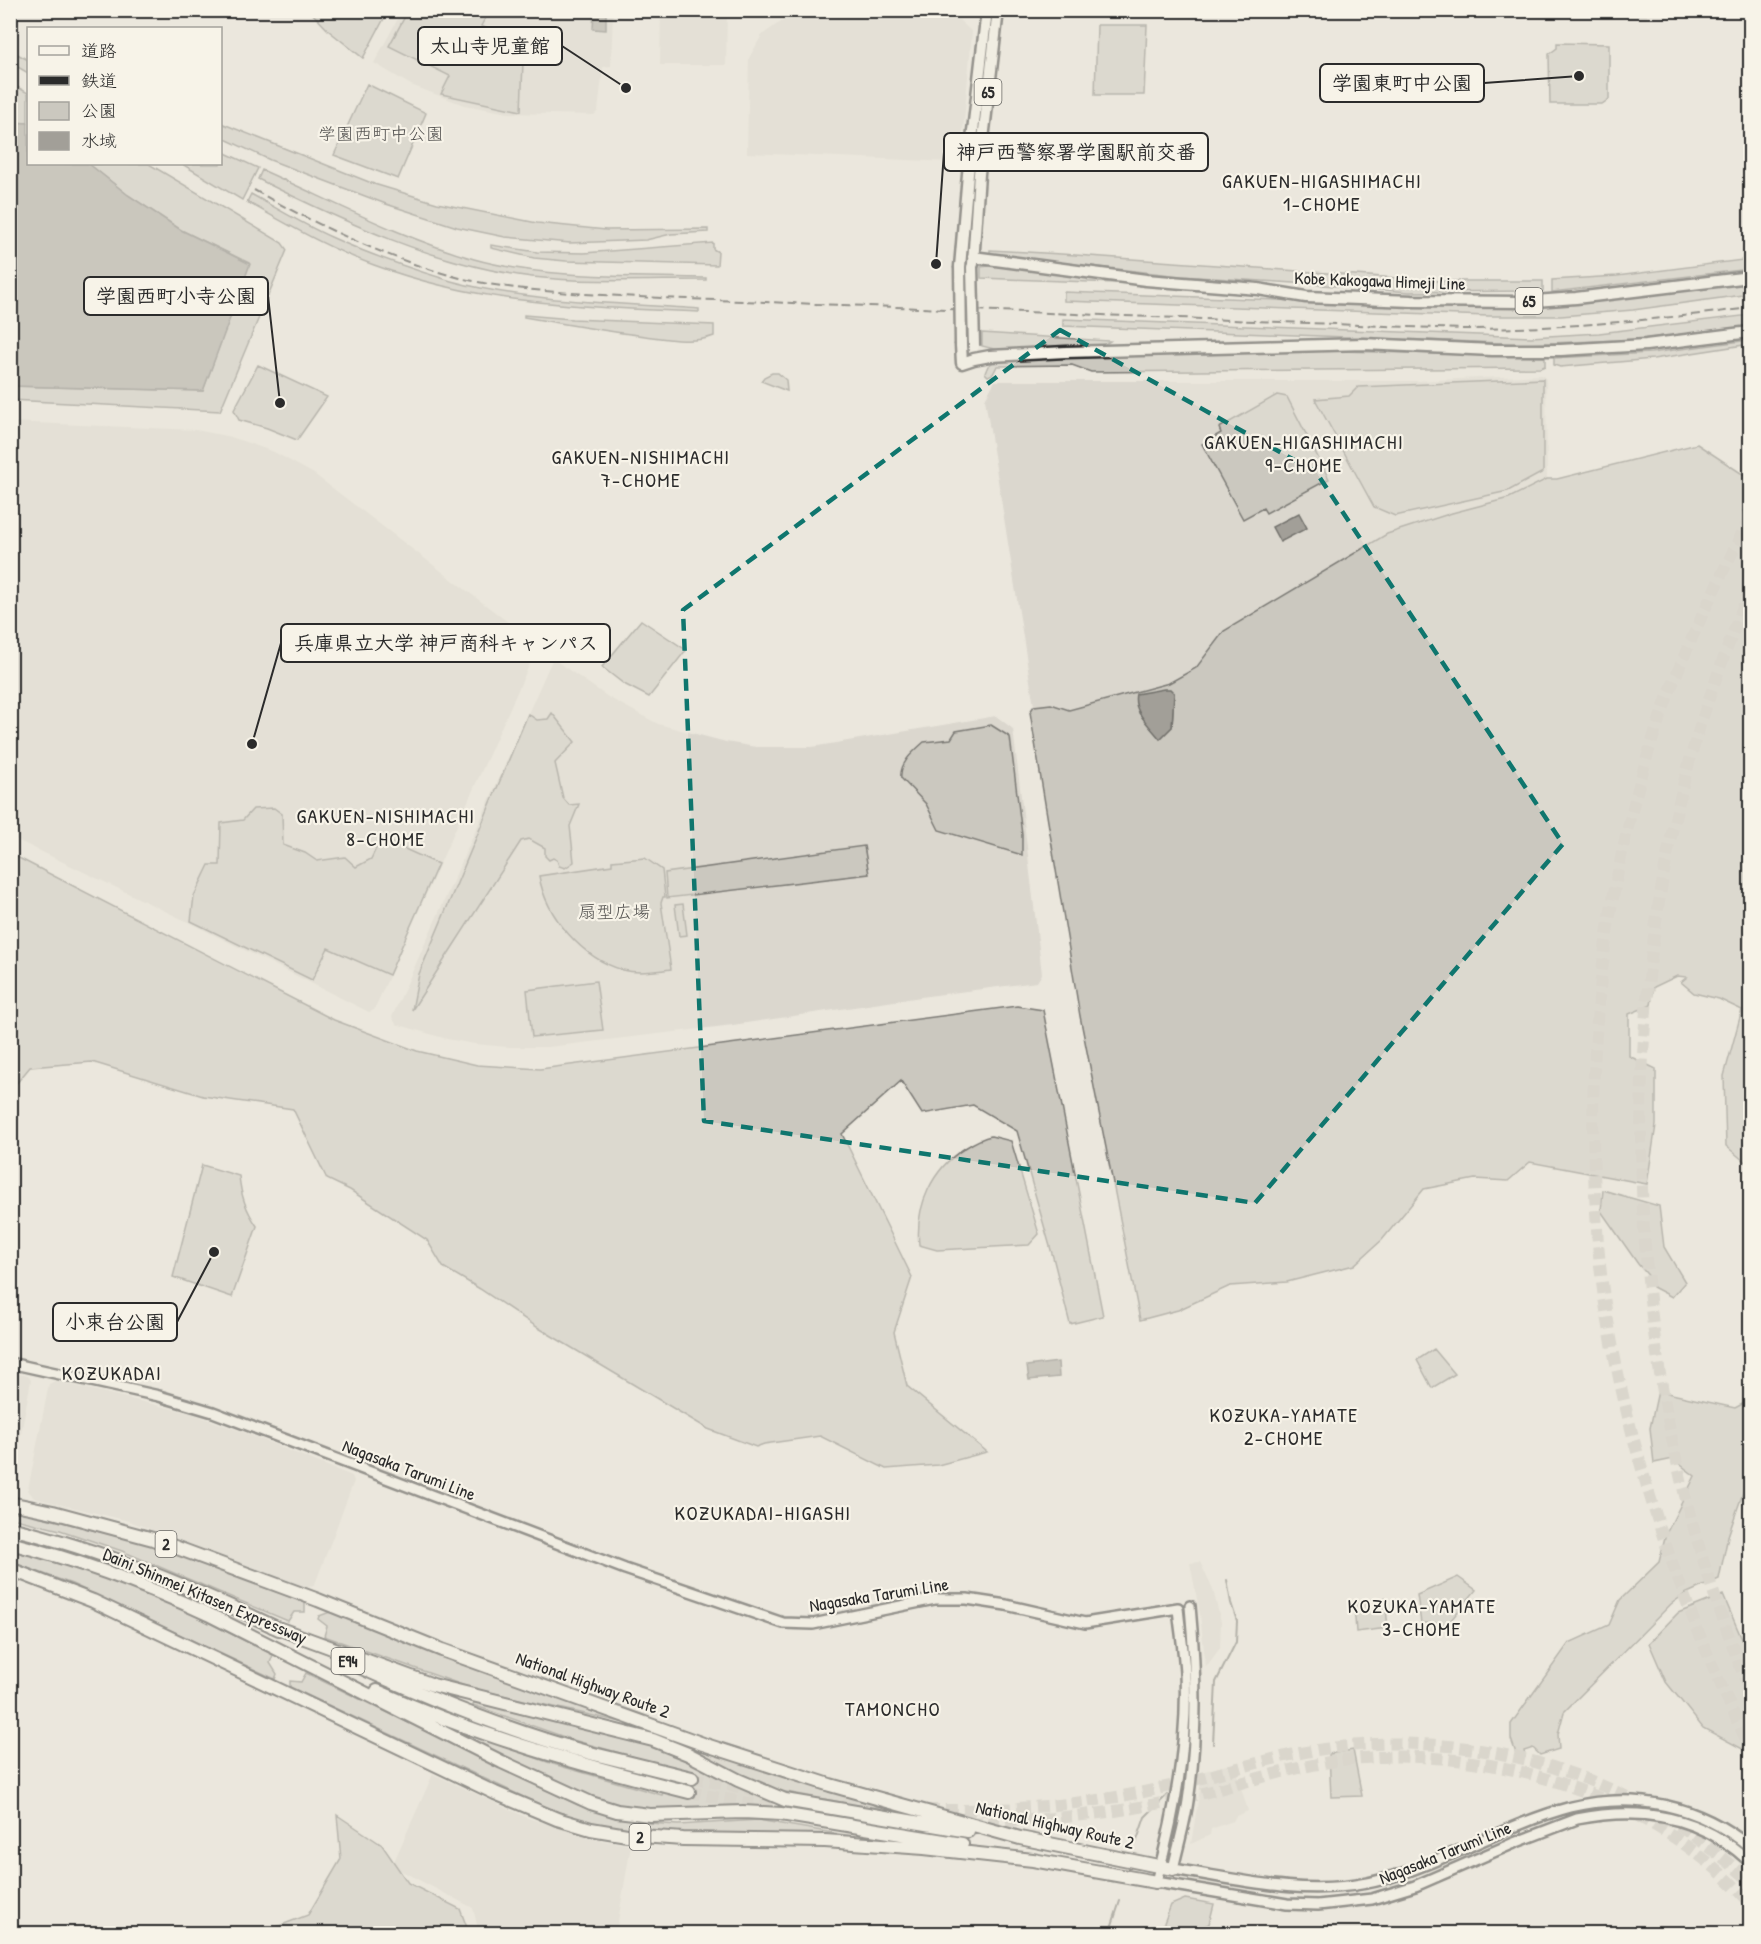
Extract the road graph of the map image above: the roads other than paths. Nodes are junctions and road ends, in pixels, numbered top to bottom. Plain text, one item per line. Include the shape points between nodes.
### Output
1 (987, 10) edge
2 (998, 10) edge
3 (973, 262) junction
4 (960, 267) junction
5 (1750, 277) edge
6 (1750, 332) edge
7 (974, 358) junction
8 (10, 1363) edge
9 (10, 1503) edge
10 (10, 1528) edge
11 (10, 1543) edge
12 (10, 1569) edge
13 (1190, 1606) dead end
14 (202, 1611) junction
15 (272, 1626) junction
16 (692, 1778) tunnel mouth
17 (689, 1792) tunnel mouth
18 (1020, 1838) junction
19 (1750, 1847) edge
20 (1033, 1860) junction
21 (1750, 1862) edge
22 (1166, 1868) junction
23 (1156, 1882) junction

1 - 4 main road, 65
2 - 3 main road, 65
3 - 4 main road
3 - 5 main road, Kobe Kakogawa Himeji Line / 65 via 1306,297 1412,301 1521,302
3 - 7 main road, 65, bridge
4 - 7 main road, 65, bridge via 963,363
6 - 7 main road, 65 via 1646,345 1561,350 1364,344
8 - 22 main road, Nagasaka Tarumi Line via 213,1412 625,1569 783,1623 813,1624 935,1599 977,1600 1085,1623 1178,1608 1185,1672 1182,1752
9 - 18 highway, National Highway Route 2 / 2 via 153,1539 442,1650 703,1744 830,1785
10 - 15 highway, Daini Shinmei Kitasen Expressway / E94 via 145,1571
11 - 14 highway, Daini Shinmei Kitasen Expressway / E94 via 139,1584
12 - 20 highway, National Highway Route 2 / 2 via 93,1601 495,1793 591,1829 640,1837 825,1841
13 - 22 main road, Nagasaka Tarumi Line via 1195,1721 1188,1802
14 - 17 highway, Daini Shinmei Kitasen Expressway / E94 via 471,1730
14 - 20 highway via 502,1762 600,1806 650,1815 781,1814
15 - 16 highway, Daini Shinmei Kitasen Expressway / E94 via 452,1706 592,1753
15 - 18 highway via 433,1684 653,1740 792,1802
18 - 22 highway, National Highway Route 2 / 2
19 - 22 main road, Nagasaka Tarumi Line via 1728,1830 1684,1809 1633,1801 1602,1802 1545,1815 1431,1862 1367,1883 1317,1889 1287,1887
20 - 23 highway, National Highway Route 2 / 2
21 - 23 main road, Nagasaka Tarumi Line via 1722,1840 1681,1820 1603,1813 1514,1843 1404,1890 1355,1902 1287,1904
22 - 23 main road, Nagasaka Tarumi Line

